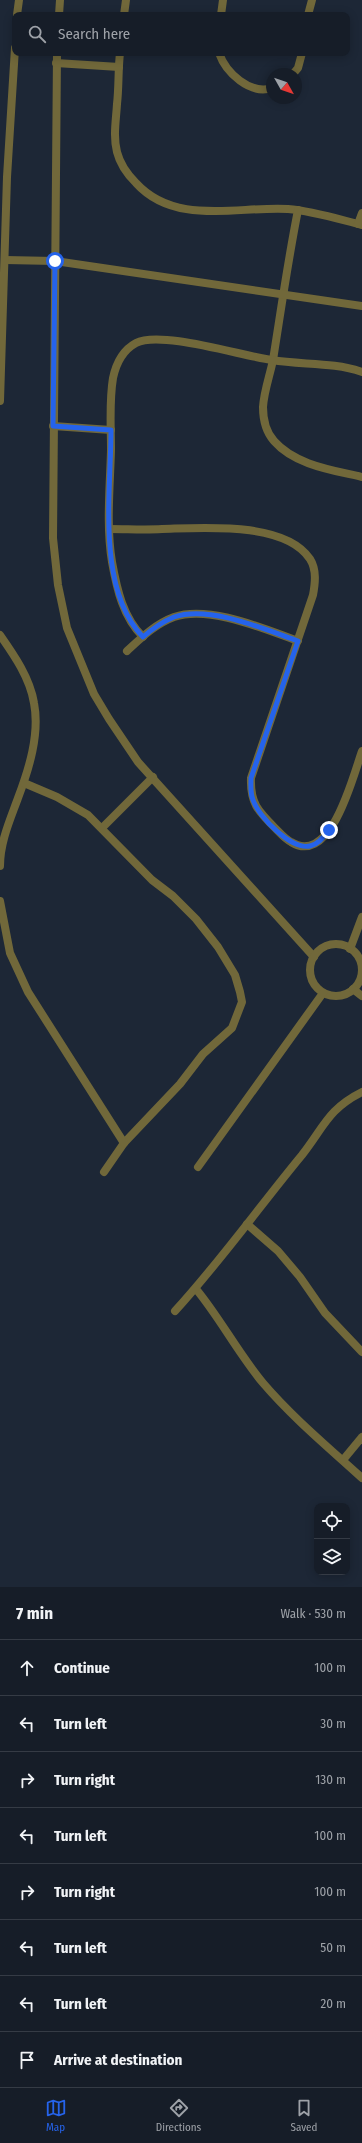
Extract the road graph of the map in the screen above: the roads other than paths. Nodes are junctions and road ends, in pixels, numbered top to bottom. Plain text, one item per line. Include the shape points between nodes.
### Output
1 (19, 0) edge
2 (60, 0) edge
3 (126, 0) edge
4 (223, 0) edge
5 (312, 0) edge
6 (17, 12) edge
7 (59, 12) edge
8 (124, 12) edge
9 (221, 12) edge
10 (309, 12) edge
11 (15, 56) edge
12 (57, 56) edge
13 (120, 56) edge
14 (220, 56) edge
15 (301, 56) edge
16 (56, 63) junction
17 (119, 67) junction
18 (298, 68) edge
19 (266, 88) edge
20 (298, 210) junction
21 (362, 213) edge
22 (360, 225) edge
23 (5, 260) junction
24 (55, 261) junction
25 (282, 295) junction
26 (362, 306) edge
27 (273, 360) junction
28 (362, 372) edge
29 (0, 380) edge
30 (0, 401) edge
31 (53, 426) junction
32 (111, 430) junction
33 (362, 477) edge
34 (110, 529) junction
35 (0, 635) edge
36 (143, 637) junction
37 (298, 641) junction
38 (128, 651) dead end
39 (362, 751) edge
40 (153, 777) junction
41 (24, 783) junction
42 (102, 828) junction
43 (0, 866) edge
44 (0, 901) edge
45 (362, 917) edge
46 (350, 949) junction
47 (314, 957) junction
48 (353, 989) junction
49 (323, 993) junction
50 (362, 996) edge
51 (362, 1092) edge
52 (124, 1143) junction
53 (198, 1167) dead end
54 (104, 1172) dead end
55 (247, 1224) junction
56 (196, 1289) junction
57 (175, 1311) dead end
58 (362, 1352) edge
59 (362, 1437) edge
60 (343, 1460) junction
61 (362, 1478) edge

1 - 6 street
2 - 7 street
3 - 8 street
4 - 9 street
5 - 10 street
11 - 23 street
12 - 16 street
13 - 17 street
14 - 19 street via 225,66 241,81 260,89
15 - 18 street
16 - 17 street
16 - 24 street
17 - 20 street via 114,136 117,153 130,177 151,196 168,205 186,209
20 - 22 street
20 - 25 street
21 - 22 street
23 - 24 street
23 - 29 street
24 - 25 street
24 - 31 street
25 - 26 street
25 - 27 street
27 - 28 street via 336,365
27 - 32 street via 166,340 143,340 124,352 118,362 114,378
27 - 33 street via 263,406 264,418 273,440 293,456 310,464
29 - 30 street
31 - 32 street
31 - 40 street via 53,538 58,585 67,628 94,694 138,762
32 - 34 street
34 - 36 street via 112,561 118,591 132,626
34 - 37 street via 228,528 262,532 296,546 311,560 315,581
35 - 41 street via 16,657 34,703 35,727
36 - 37 street via 153,628 175,617 194,615 237,619
36 - 38 street
37 - 39 street via 251,778 252,799 257,808 291,843 301,846 316,844 339,815
40 - 42 street
40 - 47 street
41 - 42 street via 73,804
41 - 43 street via 6,832
42 - 52 street via 152,880 196,919 218,947 235,975 242,1002 232,1028 203,1054 180,1084
44 - 52 street via 10,953 28,992
45 - 46 street
46 - 47 street via 336,945 327,946
46 - 48 street via 358,957 361,966 361,974
47 - 49 street via 310,973 316,988
48 - 49 street via 339,996
48 - 50 street
49 - 53 street
51 - 55 street via 330,1114 309,1146
52 - 54 street
55 - 56 street
55 - 58 street via 278,1251 325,1313
56 - 57 street
56 - 60 street via 263,1382
59 - 60 street
60 - 61 street

